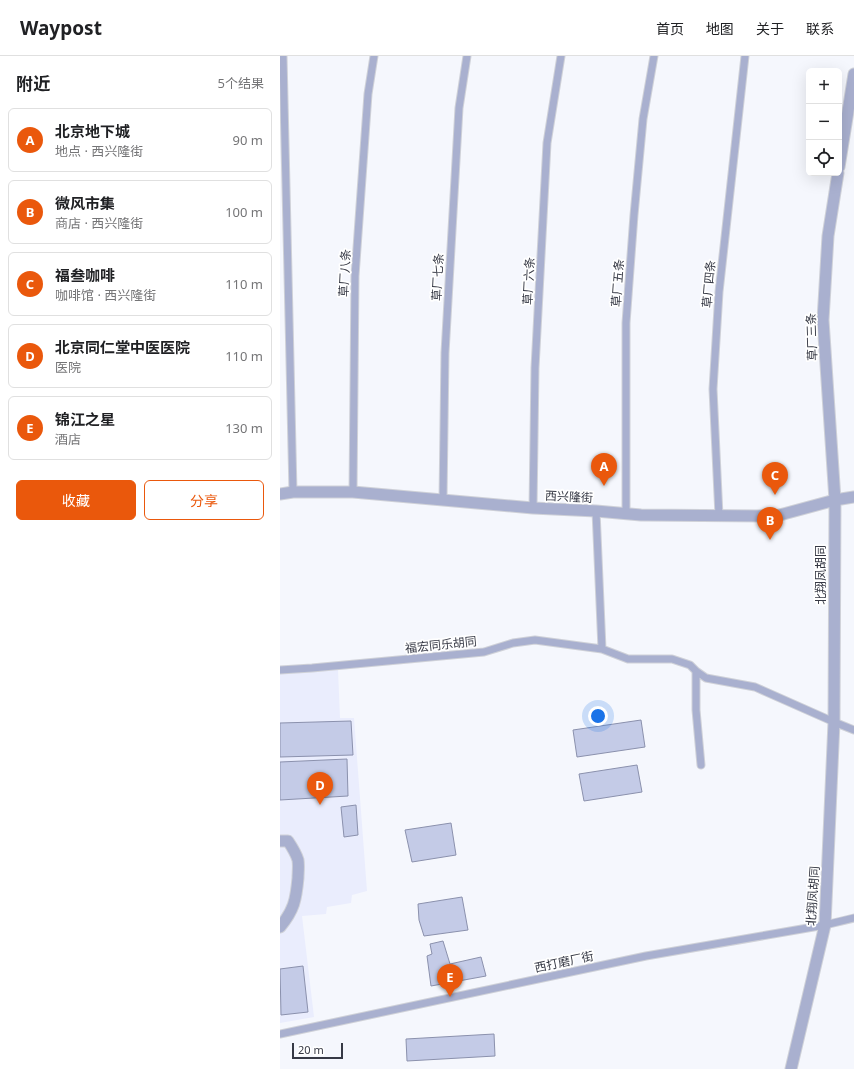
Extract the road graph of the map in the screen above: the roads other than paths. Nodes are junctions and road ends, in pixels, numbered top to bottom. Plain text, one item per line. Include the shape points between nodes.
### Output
1 (283, 56) edge
2 (374, 56) edge
3 (467, 56) edge
4 (561, 56) edge
5 (654, 56) edge
6 (745, 56) edge
7 (854, 74) edge
8 (842, 148) edge
9 (838, 176) edge
10 (293, 492) junction
11 (353, 492) junction
12 (280, 494) edge
13 (854, 497) edge
14 (443, 499) junction
15 (835, 500) junction
16 (534, 508) junction
17 (596, 511) junction
18 (626, 514) junction
19 (719, 516) junction
20 (602, 649) junction
21 (280, 670) edge
22 (696, 671) junction
23 (834, 722) junction
24 (854, 730) edge
25 (701, 765) dead end
26 (280, 841) edge
27 (854, 918) edge
28 (825, 926) junction
29 (280, 927) edge
30 (280, 1034) edge
31 (791, 1069) edge

1 - 10 lane
2 - 11 lane, 草厂八条 via 368,94 354,276
3 - 14 lane, 草厂七条 via 459,108 444,353
4 - 16 lane, 草厂六条 via 547,143 535,368
5 - 18 lane, 草厂五条 via 643,118 626,323
6 - 19 lane, 草厂四条 via 718,292 713,389
7 - 8 street
9 - 15 street, 草厂三条 via 828,236 823,320
10 - 11 street, 西兴隆街
10 - 12 street, 西兴隆街
11 - 14 street, 西兴隆街
13 - 15 street, 西兴隆街
14 - 16 street, 西兴隆街
15 - 19 street, 西兴隆街 via 776,516
15 - 23 street, 北翔凤胡同
16 - 17 street, 西兴隆街
17 - 18 street, 西兴隆街
17 - 20 lane
18 - 19 street, 西兴隆街
20 - 21 lane, 福宏同乐胡同 via 535,640 513,643 484,652
20 - 22 lane via 628,659 672,659 690,665
22 - 23 lane via 706,678 754,687
22 - 25 lane via 696,710
23 - 24 lane
23 - 28 street, 北翔凤胡同
26 - 29 street via 288,841 298,860 296,895 287,919
27 - 28 lane, 西打磨厂街
28 - 30 lane, 西打磨厂街 via 646,956
28 - 31 street, 北翔凤胡同

